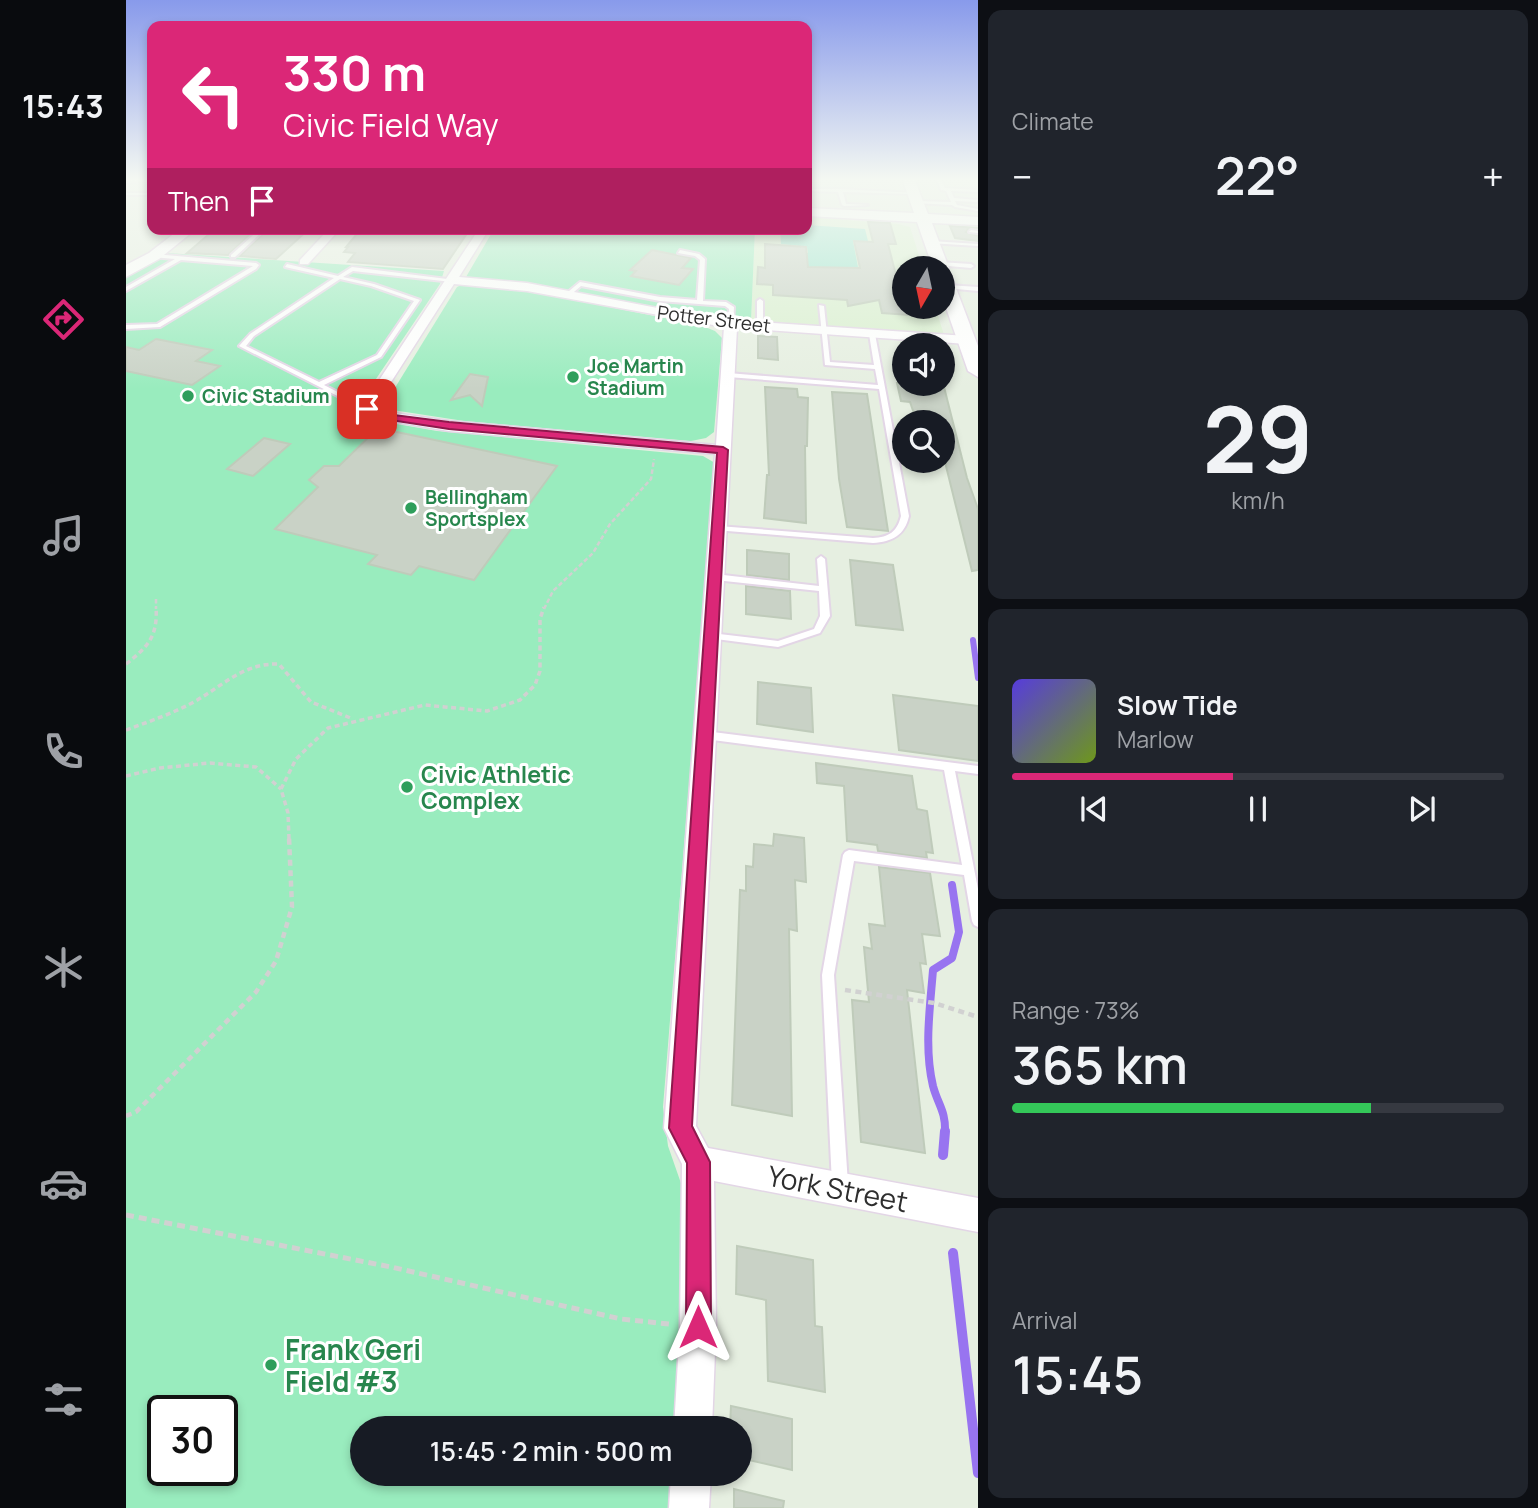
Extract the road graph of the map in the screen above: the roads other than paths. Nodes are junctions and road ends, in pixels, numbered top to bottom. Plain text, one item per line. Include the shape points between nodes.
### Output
1 (164, 248) edge
2 (241, 248) edge
3 (317, 248) edge
4 (472, 248) edge
5 (680, 252) dead end
6 (154, 256) junction
7 (233, 256) dead end
8 (181, 258) junction
9 (304, 262) dead end
10 (287, 266) dead end
11 (971, 266) dead end
12 (956, 270) edge
13 (126, 272) edge
14 (338, 276) junction
15 (956, 279) edge
16 (452, 280) junction
17 (126, 289) edge
18 (978, 289) edge
19 (566, 296) junction
20 (760, 301) dead end
21 (700, 302) junction
22 (956, 302) edge
23 (821, 306) dead end
24 (731, 324) junction
25 (760, 326) junction
26 (126, 327) edge
27 (824, 330) junction
28 (872, 334) junction
29 (973, 340) edge
30 (878, 368) junction
31 (978, 371) edge
32 (727, 375) junction
33 (319, 385) junction
34 (882, 387) junction
35 (367, 409) junction
36 (723, 450) junction
37 (718, 528) junction
38 (821, 559) dead end
39 (715, 577) junction
40 (823, 589) junction
41 (711, 636) junction
42 (705, 735) junction
43 (949, 766) junction
44 (978, 770) edge
45 (969, 871) junction
46 (978, 921) edge
47 (698, 1162) junction
48 (840, 1189) junction
49 (978, 1215) edge
50 (694, 1416) edge
51 (690, 1486) edge
52 (689, 1508) edge

1 - 6 street
2 - 7 lane
3 - 9 street
4 - 16 street
5 - 21 lane via 703,260
6 - 8 lane
6 - 13 street
8 - 17 lane
8 - 26 lane via 256,265 158,326
10 - 14 lane
11 - 12 lane
14 - 16 lane via 356,269
14 - 33 lane via 252,335 243,346
14 - 33 lane via 417,300 379,356
15 - 18 lane
16 - 19 street, Potter Street via 516,285
16 - 35 street
19 - 21 lane via 580,284
19 - 24 street, Potter Street
20 - 25 lane
21 - 24 lane via 731,306
22 - 29 street
23 - 27 lane
24 - 25 street, Potter Street
24 - 32 street
25 - 27 street, Potter Street
27 - 28 street, Potter Street
27 - 30 lane via 827,364
28 - 29 street, Potter Street
28 - 30 lane
29 - 31 street
30 - 34 lane
32 - 34 lane
32 - 36 street
33 - 35 lane
34 - 37 lane via 905,516 897,536 866,541
35 - 36 street via 449,426
36 - 37 street
37 - 39 street
38 - 40 lane
39 - 40 lane
39 - 41 street
40 - 41 lane via 823,622 817,631 778,644
41 - 42 street
42 - 43 lane
42 - 47 street via 680,1128
43 - 44 lane
43 - 45 lane
45 - 46 lane
45 - 48 lane via 849,855 828,975
47 - 48 street, York Street
47 - 50 street
48 - 49 street, York Street
51 - 52 street

